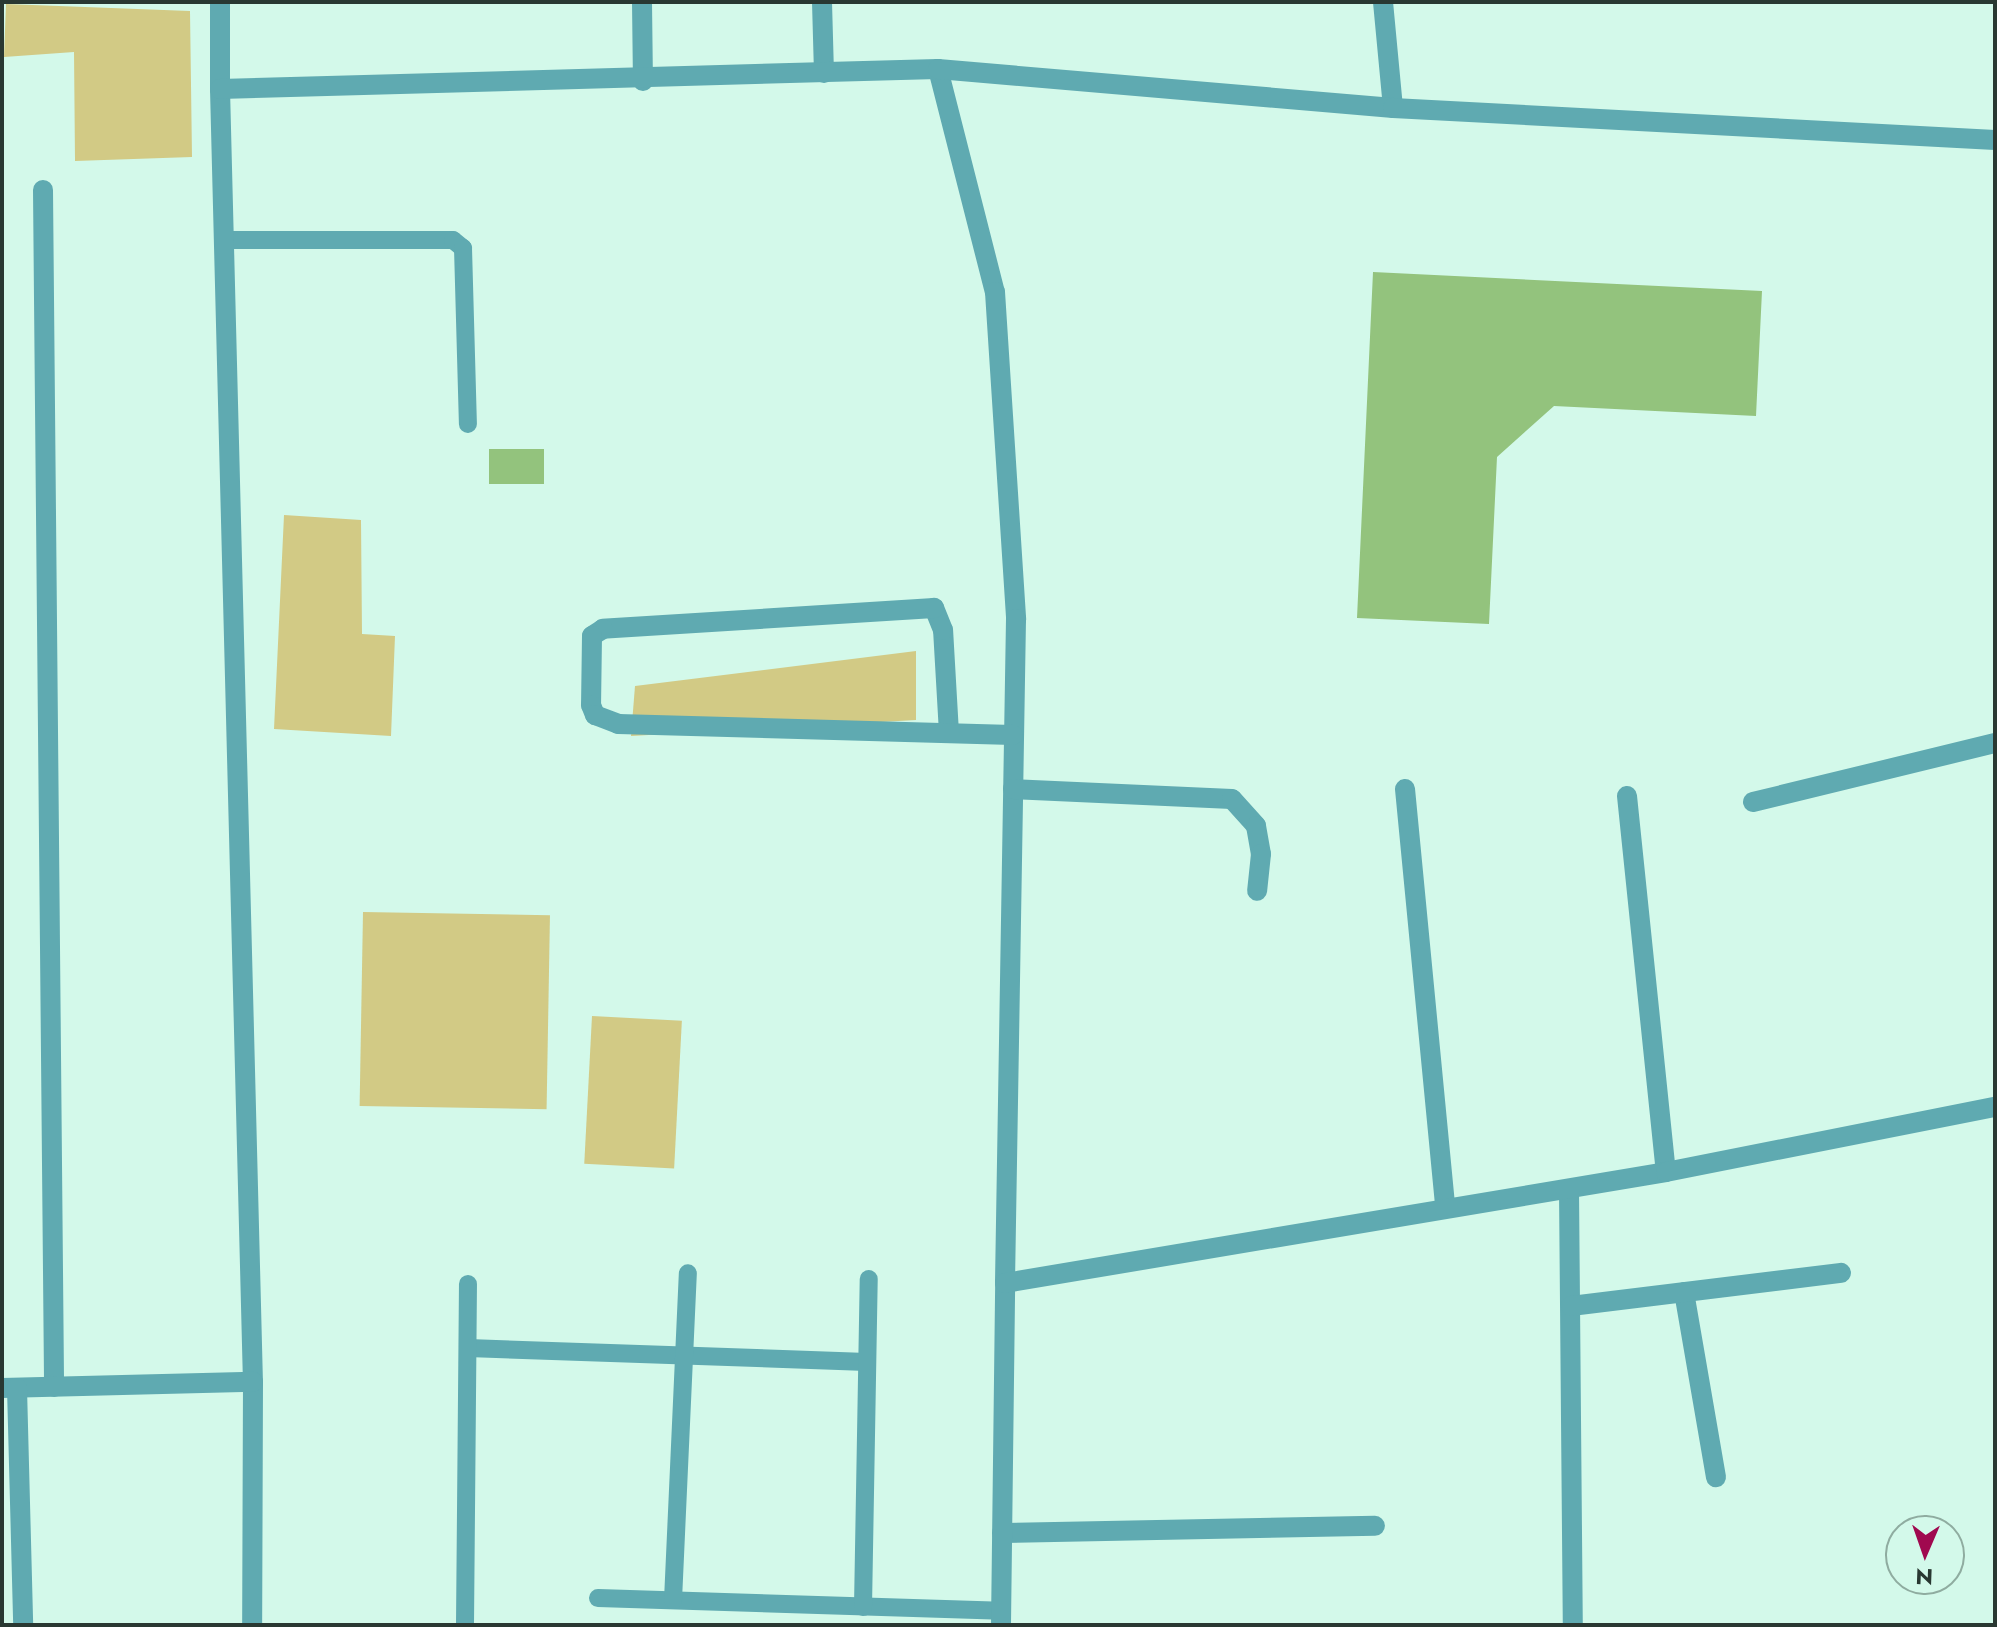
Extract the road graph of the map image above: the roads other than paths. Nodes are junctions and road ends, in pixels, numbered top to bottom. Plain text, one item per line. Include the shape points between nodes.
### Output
1 (220, 2) edge
2 (642, 2) edge
3 (822, 2) edge
4 (1383, 2) edge
5 (938, 69) junction
6 (824, 73) junction
7 (643, 81) junction
8 (220, 89) junction
9 (1393, 108) junction
10 (1995, 140) edge
11 (43, 190) dead end
12 (224, 240) junction
13 (468, 424) dead end
14 (949, 733) junction
15 (1013, 735) junction
16 (1995, 743) edge
17 (1013, 789) junction
18 (1405, 789) dead end
19 (1627, 796) dead end
20 (1753, 802) dead end
21 (1257, 891) dead end
22 (1995, 1107) edge
23 (1666, 1172) junction
24 (1569, 1189) junction
25 (1445, 1206) junction
26 (688, 1273) dead end
27 (1841, 1273) dead end
28 (869, 1279) dead end
29 (1005, 1283) junction
30 (468, 1284) dead end
31 (1684, 1292) junction
32 (1571, 1306) junction
33 (468, 1348) junction
34 (684, 1355) junction
35 (867, 1362) junction
36 (253, 1382) junction
37 (54, 1387) junction
38 (10, 1388) edge
39 (1716, 1477) dead end
40 (1375, 1526) dead end
41 (1002, 1533) junction
42 (598, 1598) dead end
43 (673, 1600) junction
44 (863, 1607) junction
45 (1001, 1618) edge
46 (23, 1625) edge
47 (252, 1625) edge
48 (465, 1625) edge
49 (1573, 1625) edge

1 - 8 street
2 - 7 street
3 - 6 street
4 - 9 street
5 - 6 street
5 - 9 street
5 - 15 street via 995,292 1016,619
6 - 7 street
7 - 8 street
8 - 12 street
9 - 10 street
11 - 37 street
12 - 13 lane via 453,240 463,248
12 - 36 street
14 - 14 street via 603,720 591,705 592,636 603,629 934,608 943,630
14 - 15 street
15 - 17 street
16 - 20 street
17 - 21 street via 1232,799 1256,826 1261,854
17 - 29 street
18 - 25 street
19 - 23 street
22 - 23 street
23 - 24 street
24 - 25 street
24 - 32 street
25 - 29 street
26 - 34 lane
27 - 31 street
28 - 35 lane
29 - 41 street
30 - 33 lane
31 - 32 street
31 - 39 street
32 - 49 street
33 - 34 lane
33 - 48 lane
34 - 35 lane
34 - 43 lane
35 - 44 lane
36 - 37 street
36 - 47 street
37 - 38 street
38 - 46 street
40 - 41 street
41 - 45 street
42 - 43 lane
43 - 44 lane
44 - 45 lane

